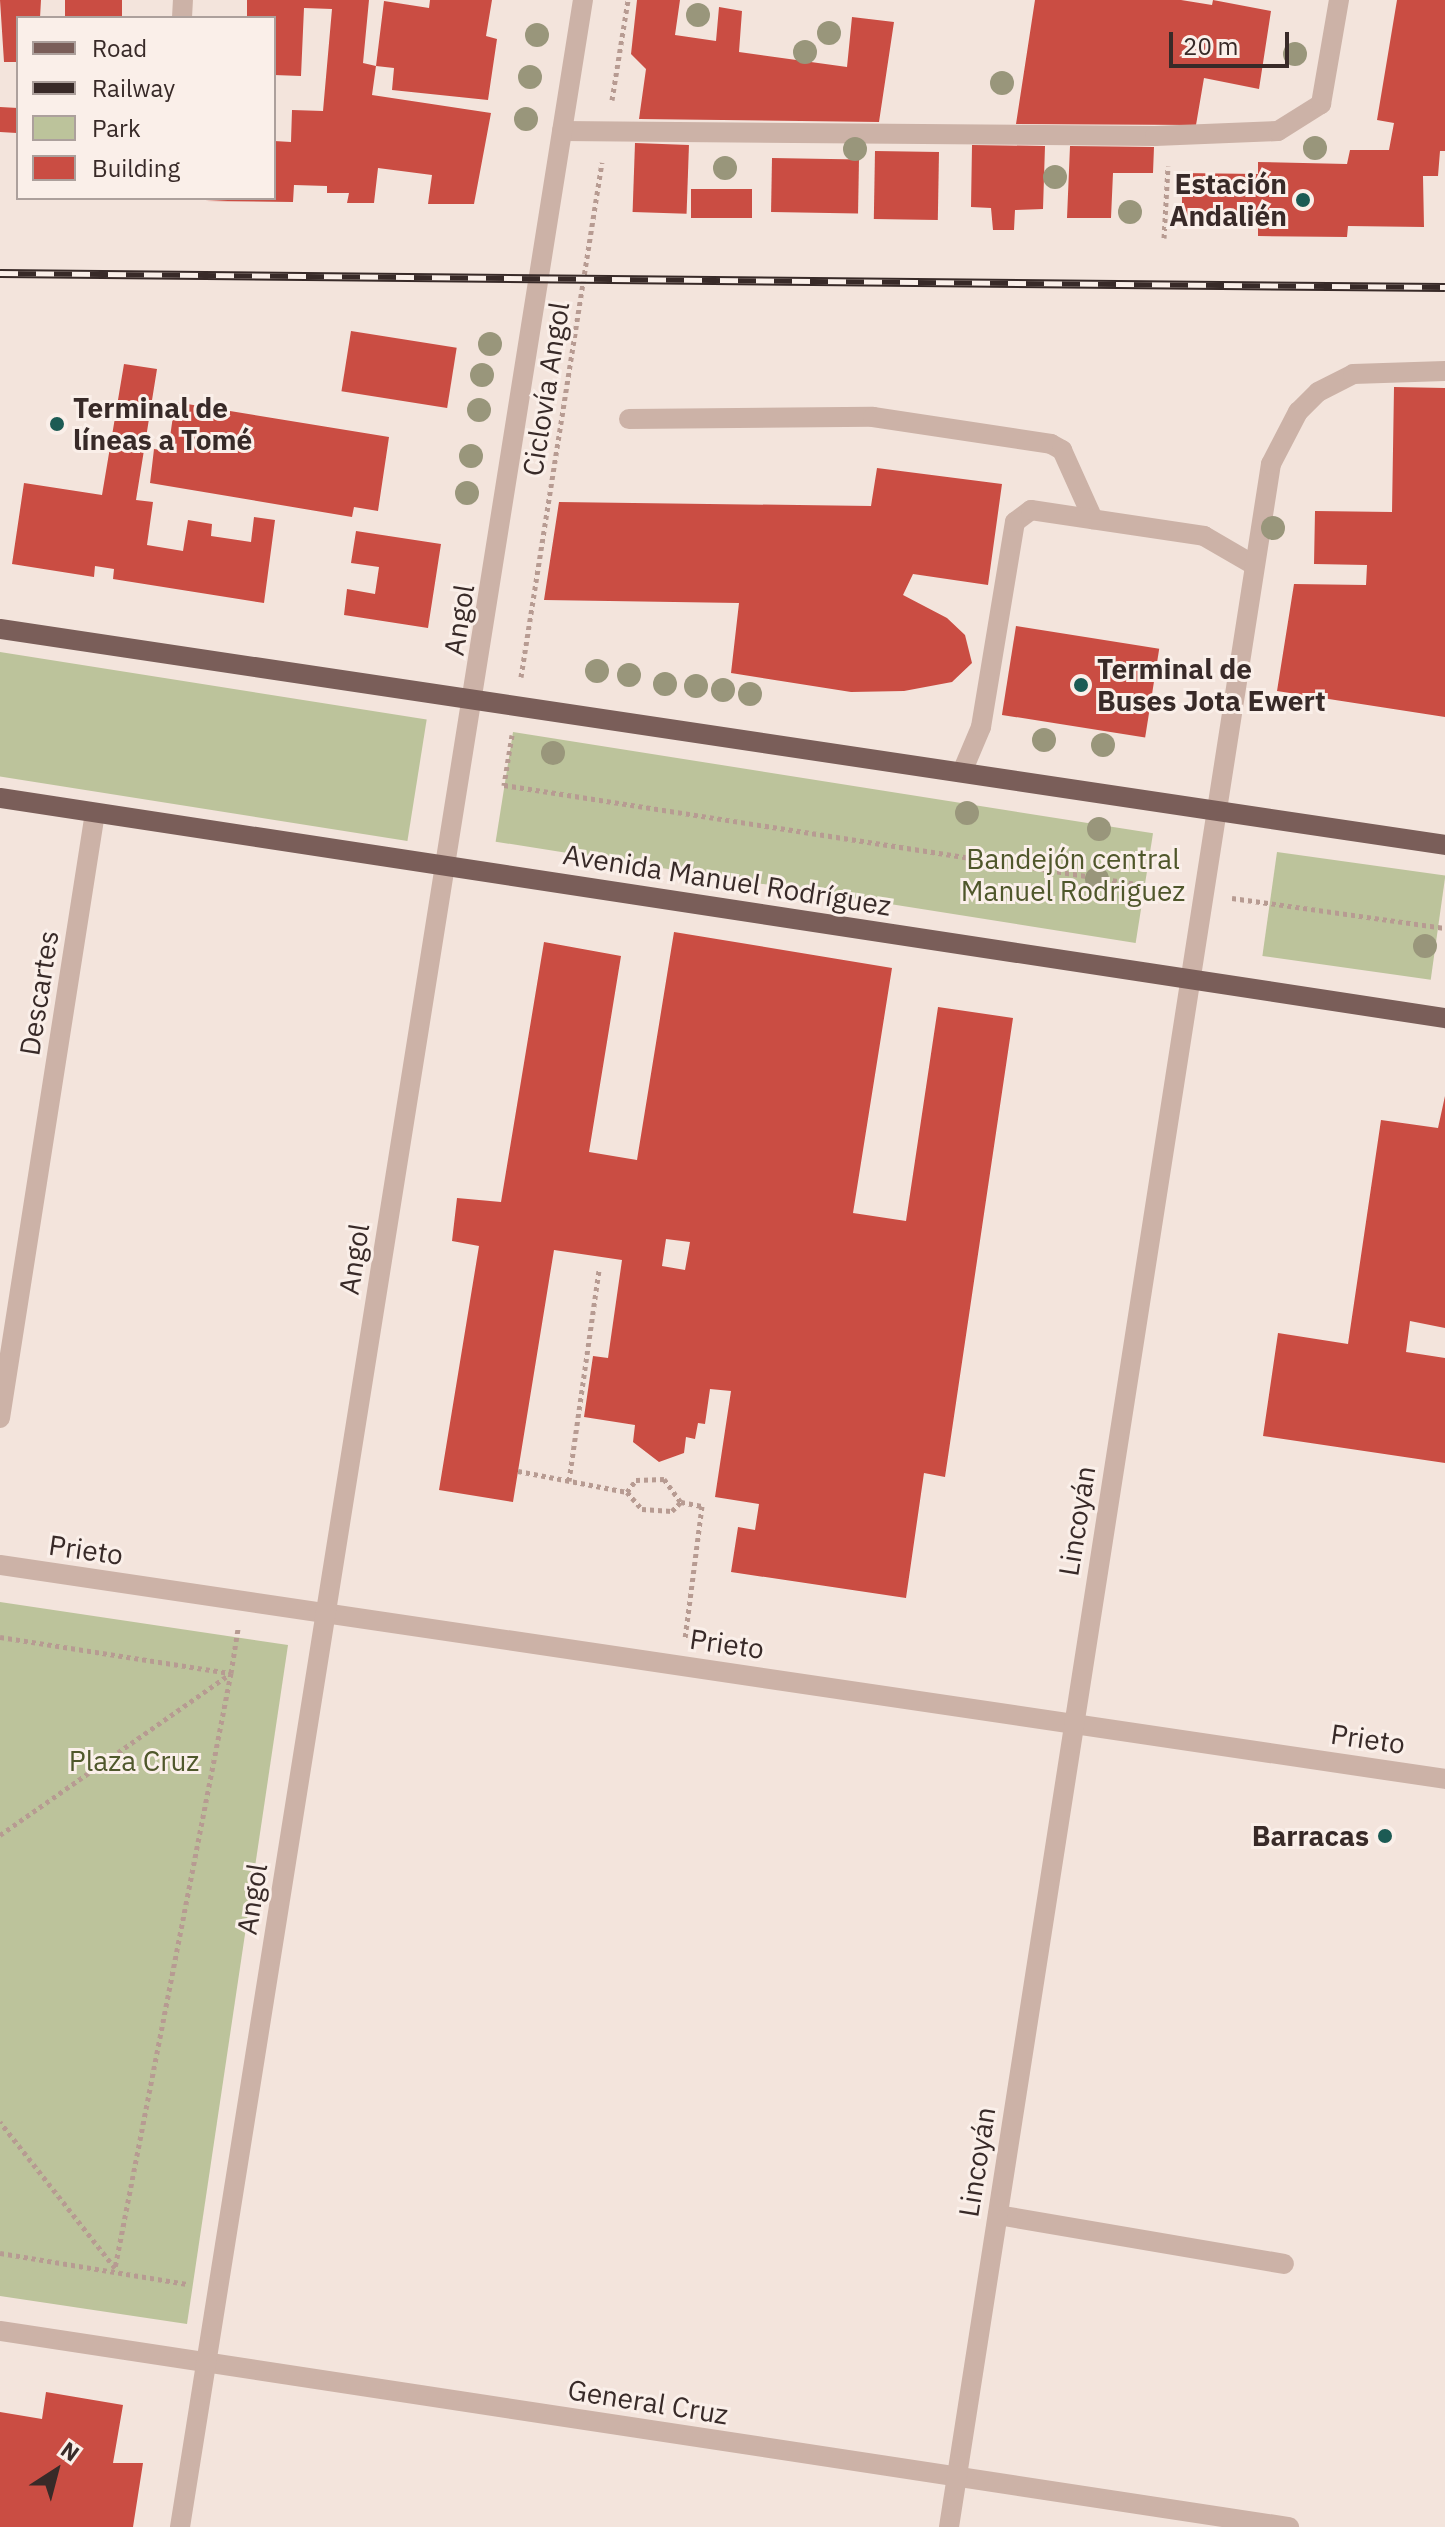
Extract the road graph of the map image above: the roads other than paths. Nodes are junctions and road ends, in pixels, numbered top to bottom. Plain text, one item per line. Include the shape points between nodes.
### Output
1 (583, 0) edge
2 (1339, 0) edge
3 (562, 131) junction
4 (1445, 371) edge
5 (629, 419) dead end
6 (1093, 519) junction
7 (1254, 565) junction
8 (0, 629) edge
9 (474, 700) junction
10 (962, 772) junction
11 (0, 798) edge
12 (1218, 810) junction
13 (95, 813) junction
14 (1445, 845) edge
15 (445, 866) junction
16 (1188, 980) junction
17 (1445, 1018) edge
18 (0, 1418) edge
19 (0, 1565) edge
20 (326, 1614) junction
21 (1074, 1724) junction
22 (1445, 1779) edge
23 (998, 2215) junction
24 (1284, 2264) dead end
25 (0, 2331) edge
26 (206, 2364) junction
27 (957, 2477) junction
28 (180, 2527) edge
29 (949, 2527) edge
30 (1289, 2527) edge

1 - 3 street, Angol
2 - 3 street via 1321,104 1278,131 1181,136
3 - 9 street, Angol
4 - 7 street, Lincoyán via 1353,374 1318,392 1281,438
5 - 6 street via 873,417 1051,444 1062,450
6 - 7 street via 1204,536
6 - 10 street via 1031,510 1015,522 981,727
7 - 12 street, Lincoyán
8 - 9 main road
9 - 10 main road
9 - 15 street, Angol
10 - 12 main road
11 - 13 main road, Avenida Manuel Rodríguez
12 - 14 main road
12 - 16 street, Lincoyán
13 - 15 main road, Avenida Manuel Rodríguez
13 - 18 street, Descartes
15 - 16 main road, Avenida Manuel Rodríguez
15 - 20 street, Angol
16 - 17 main road, Avenida Manuel Rodríguez
16 - 21 street, Lincoyán
19 - 20 street, Prieto
20 - 21 street, Prieto
20 - 26 street, Angol
21 - 22 street, Prieto
21 - 23 street, Lincoyán
23 - 24 street
23 - 27 street, Lincoyán
25 - 26 street, General Cruz
26 - 27 street, General Cruz
26 - 28 street, Angol
27 - 29 street, Lincoyán
27 - 30 street, General Cruz

